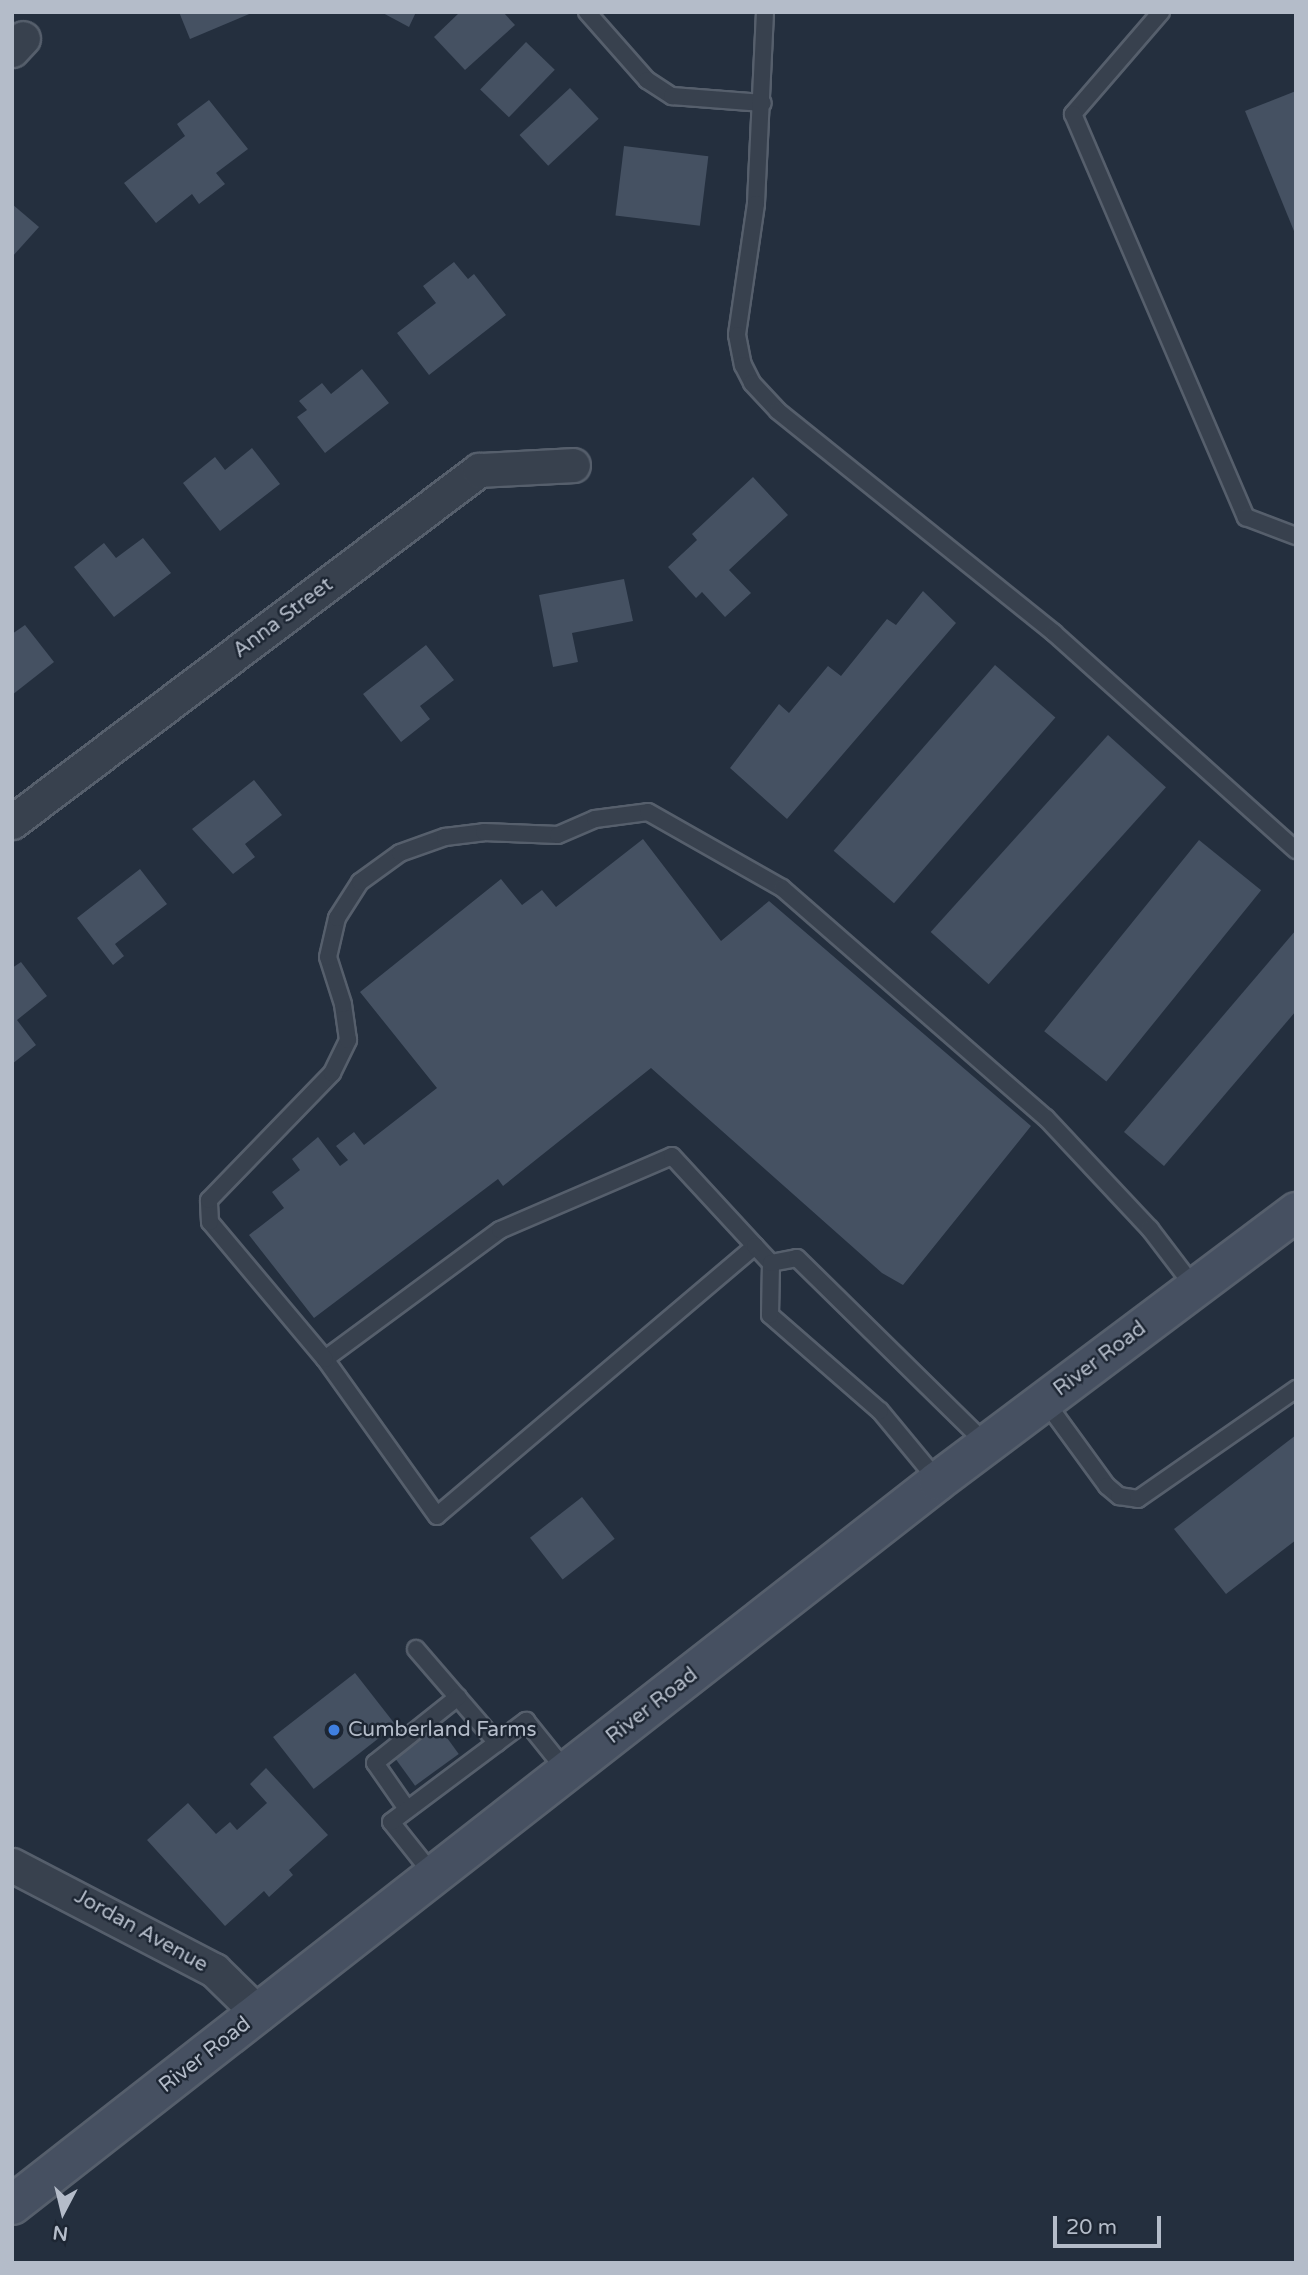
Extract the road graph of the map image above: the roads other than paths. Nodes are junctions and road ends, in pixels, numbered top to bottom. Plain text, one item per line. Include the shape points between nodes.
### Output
1 (587, 12) edge
2 (765, 12) edge
3 (1161, 12) edge
4 (764, 103) junction
5 (573, 464) dead end
6 (1296, 537) edge
7 (12, 822) edge
8 (1296, 850) edge
9 (1296, 1212) edge
10 (755, 1246) junction
11 (771, 1263) junction
12 (1195, 1288) junction
13 (325, 1359) junction
14 (1296, 1389) edge
15 (1045, 1401) junction
16 (987, 1445) junction
17 (938, 1481) junction
18 (416, 1649) dead end
19 (458, 1697) junction
20 (497, 1743) junction
21 (567, 1772) junction
22 (408, 1809) junction
23 (12, 1865) edge
24 (434, 1877) junction
25 (259, 2014) junction
26 (12, 2205) edge

1 - 4 lane via 647,80 672,96
2 - 4 lane
3 - 6 lane via 1073,114 1246,517
4 - 8 lane via 754,227 737,335 740,357 752,383 778,411 1054,632
5 - 7 street, Anna Street via 479,470
9 - 12 main road, River Road
10 - 11 lane
10 - 13 lane via 672,1156 500,1230
10 - 13 lane via 437,1516
11 - 16 lane via 797,1258
11 - 17 lane via 770,1315 880,1411
12 - 13 lane via 1150,1229 1026,1100 782,888 648,812 595,819 558,835 484,832 445,837 400,853 360,883 337,918 328,957 343,1004 348,1040 332,1073 209,1200 210,1222
12 - 15 main road, River Road
14 - 15 lane via 1138,1499 1119,1496 1107,1486
15 - 16 main road, River Road
16 - 17 main road, River Road
17 - 21 main road, River Road
18 - 19 lane
19 - 20 lane
19 - 22 lane via 375,1763
20 - 21 lane via 526,1721
20 - 22 lane
21 - 24 main road, River Road
22 - 24 lane via 391,1822
23 - 25 street, Jordan Avenue via 214,1970
24 - 25 main road, River Road
25 - 26 main road, River Road

